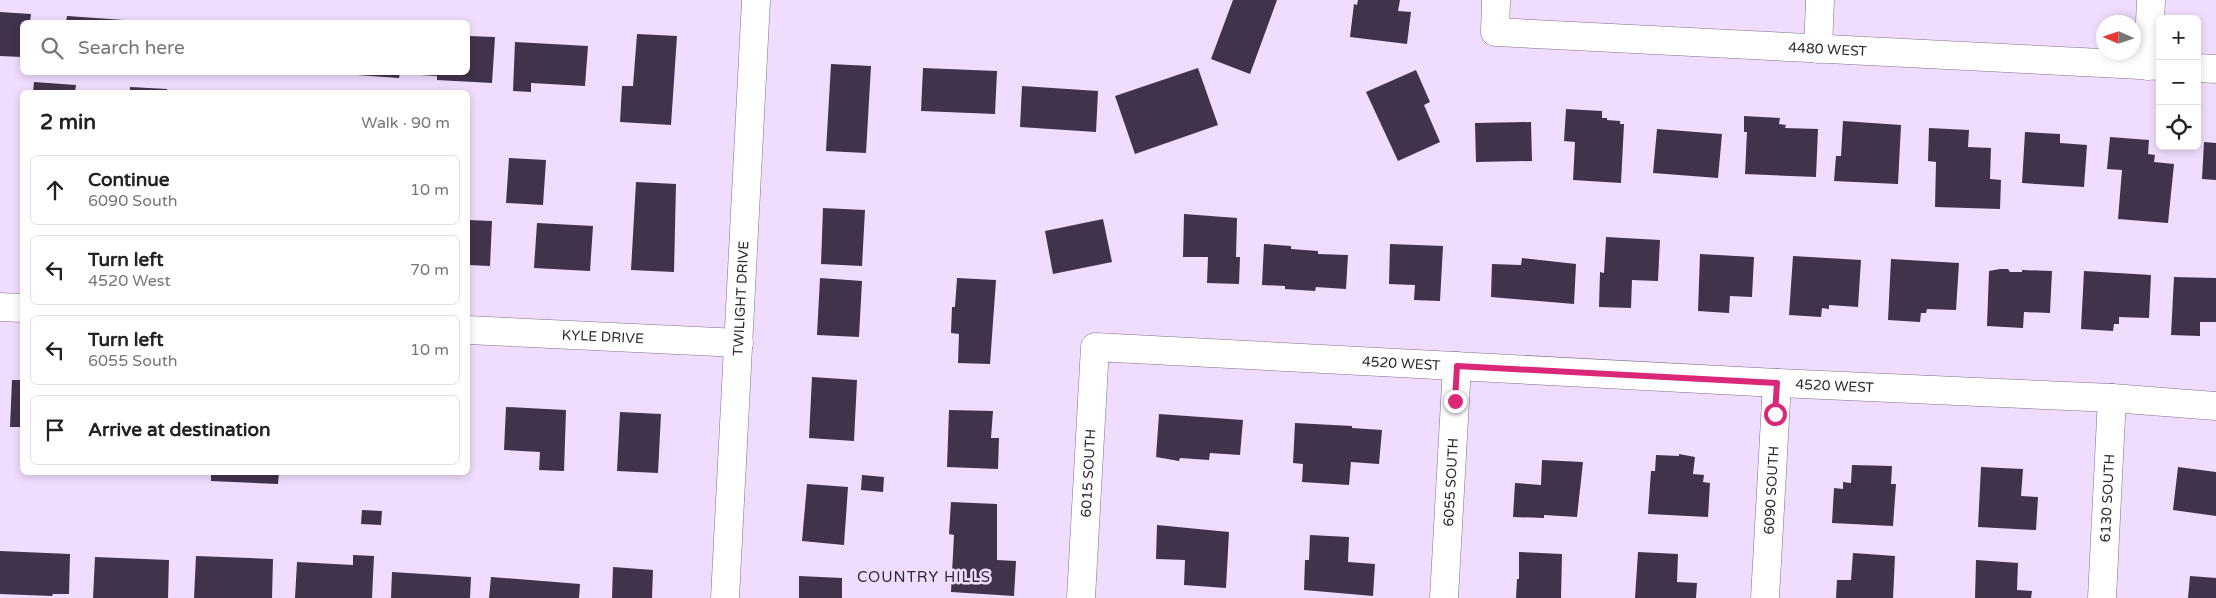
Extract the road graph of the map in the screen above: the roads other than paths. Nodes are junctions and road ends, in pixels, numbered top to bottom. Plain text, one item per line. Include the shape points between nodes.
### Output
1 (756, 0) edge
2 (1496, 0) edge
3 (1820, 0) edge
4 (2151, 0) edge
5 (1818, 48) junction
6 (2154, 66) edge
7 (2201, 68) edge
8 (2216, 69) edge
9 (0, 307) edge
10 (20, 308) edge
11 (470, 330) edge
12 (739, 343) junction
13 (1095, 348) joint
14 (1457, 366) junction
15 (1777, 383) junction
16 (2112, 398) junction
17 (2216, 406) edge
18 (725, 598) edge
19 (1081, 598) edge
20 (1444, 598) edge
21 (1765, 598) edge
22 (2102, 598) edge

1 - 12 street, TWILIGHT DRIVE
2 - 5 street, 4480 WEST via 1495,32
3 - 5 street
4 - 6 street
5 - 6 street, 4480 WEST
7 - 8 street
9 - 10 street
11 - 12 street, KYLE DRIVE
12 - 18 street, TWILIGHT DRIVE
13 - 14 street, 4520 WEST
13 - 19 street, 6015 SOUTH
14 - 15 street, 4520 WEST
14 - 20 street, 6055 SOUTH
15 - 16 street, 4520 WEST
15 - 21 street, 6090 SOUTH
16 - 17 street, 4520 WEST
16 - 22 street, 6130 SOUTH

